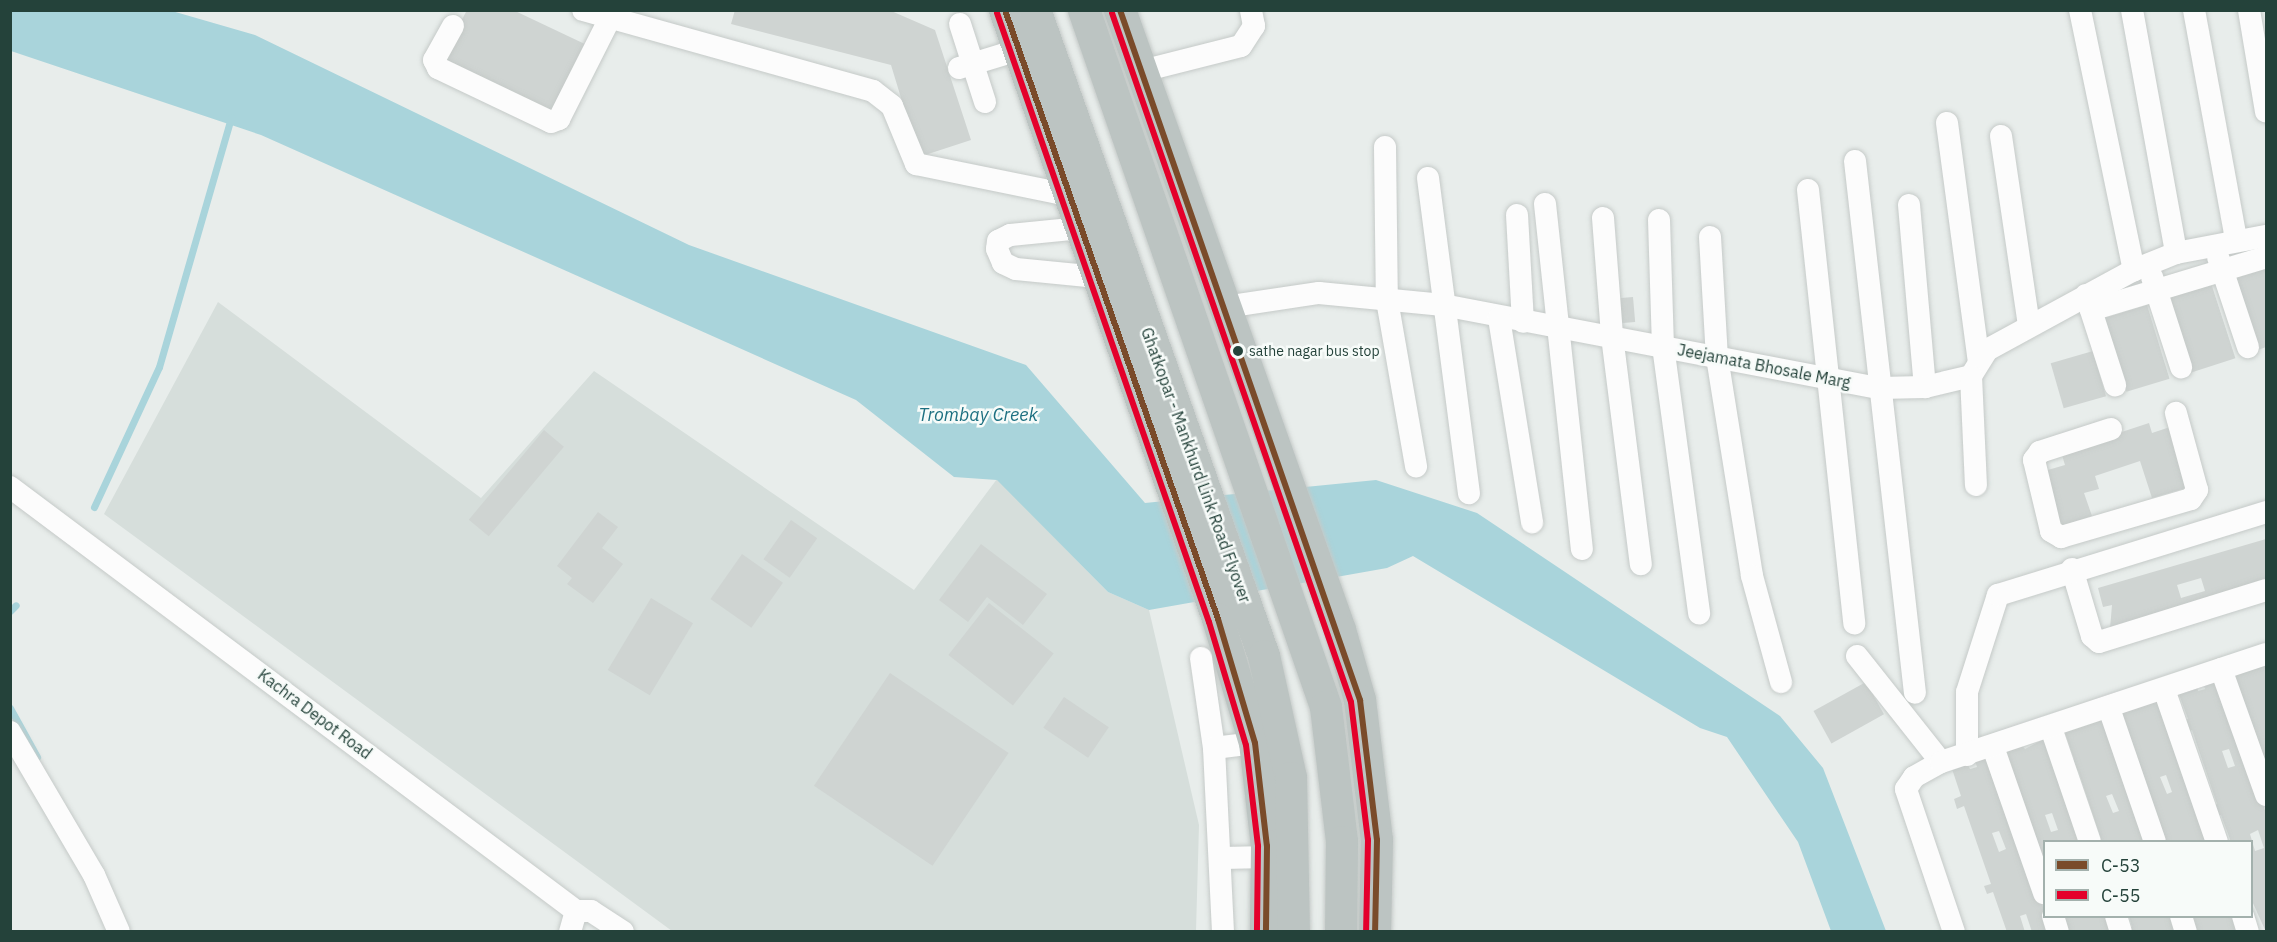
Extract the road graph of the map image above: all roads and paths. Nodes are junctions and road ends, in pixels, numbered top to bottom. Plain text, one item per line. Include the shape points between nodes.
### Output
1 (1084, 10) edge
2 (1120, 10) edge
3 (1251, 10) edge
4 (2080, 10) edge
5 (2132, 10) edge
6 (2194, 10) edge
7 (2249, 10) edge
8 (585, 11) edge
9 (1018, 12) edge
10 (609, 20) junction
11 (960, 24) dead end
12 (453, 26) dead end
13 (1018, 50) junction
14 (965, 67) junction
15 (1142, 71) junction
16 (985, 102) dead end
17 (2266, 112) edge
18 (1947, 123) dead end
19 (2001, 136) dead end
20 (1385, 147) dead end
21 (1855, 161) dead end
22 (1428, 178) dead end
23 (1808, 190) dead end
24 (1069, 195) junction
25 (1545, 204) dead end
26 (1909, 205) dead end
27 (1517, 215) dead end
28 (1603, 218) dead end
29 (1659, 220) dead end
30 (1081, 228) junction
31 (2266, 236) edge
32 (1710, 237) dead end
33 (2225, 241) junction
34 (2176, 253) junction
35 (2266, 257) edge
36 (2141, 267) junction
37 (2223, 270) junction
38 (1098, 277) junction
39 (2156, 291) junction
40 (1387, 300) junction
41 (2088, 302) junction
42 (1443, 304) junction
43 (1225, 308) junction
44 (1499, 318) junction
45 (1523, 322) junction
46 (2029, 325) junction
47 (1555, 327) junction
48 (1612, 336) junction
49 (1663, 346) junction
50 (2248, 346) dead end
51 (1717, 357) junction
52 (2181, 368) dead end
53 (1975, 369) junction
54 (1824, 377) junction
55 (2115, 385) dead end
56 (1925, 387) junction
57 (1879, 388) junction
58 (2176, 413) dead end
59 (2111, 429) dead end
60 (1416, 467) dead end
61 (1976, 484) dead end
62 (10, 487) edge
63 (1469, 493) dead end
64 (2266, 512) edge
65 (2125, 520) junction
66 (1532, 522) dead end
67 (1582, 549) dead end
68 (2134, 551) junction
69 (1641, 564) dead end
70 (2072, 569) junction
71 (2266, 590) edge
72 (1700, 614) dead end
73 (1854, 624) dead end
74 (2266, 654) edge
75 (1857, 656) dead end
76 (1201, 658) dead end
77 (2221, 669) junction
78 (1781, 682) dead end
79 (1915, 693) dead end
80 (2166, 695) dead end
81 (2112, 717) dead end
82 (2051, 728) junction
83 (10, 732) edge
84 (1255, 743) junction
85 (1994, 747) junction
86 (1214, 748) junction
87 (1967, 755) junction
88 (1941, 762) junction
89 (2266, 795) edge
90 (2089, 840) edge
91 (2154, 840) edge
92 (2216, 840) edge
93 (1267, 857) junction
94 (1222, 858) junction
95 (2043, 890) edge
96 (574, 926) edge
97 (119, 932) edge
98 (623, 932) edge
99 (1223, 932) edge
100 (1266, 932) edge
101 (1294, 932) edge
102 (1341, 932) edge
103 (1375, 932) edge
104 (1954, 932) edge

1 - 102 highway via 1326,707 1342,842
2 - 15 highway
3 - 15 street via 1254,26 1241,46
4 - 36 street
5 - 34 street
6 - 33 street
7 - 17 street
8 - 10 street
9 - 13 highway
9 - 101 highway, Ghatkopar - Mankhurd Link Road Flyover via 1264,656 1291,778
10 - 12 street via 559,119 551,122 438,68 434,60
10 - 24 street via 873,91 892,106 916,164
11 - 14 street
13 - 14 street
13 - 24 highway
14 - 16 street
15 - 43 highway
18 - 53 street
19 - 46 street
20 - 40 street
21 - 57 street
22 - 42 street
23 - 54 street
24 - 30 highway
25 - 47 street
26 - 56 street
27 - 45 street
28 - 48 street
29 - 49 street
30 - 38 highway
30 - 38 street via 1010,235 998,241 997,249 1003,262 1016,269
31 - 33 street, Jeejamata Bhosale Marg
32 - 51 street
33 - 34 street, Jeejamata Bhosale Marg
33 - 37 street
34 - 36 street, Jeejamata Bhosale Marg
35 - 37 street
36 - 39 street
36 - 41 street, Jeejamata Bhosale Marg
37 - 39 street
37 - 50 street
38 - 84 highway via 1218,620
39 - 41 street
39 - 52 street
40 - 42 street, Jeejamata Bhosale Marg
40 - 43 street, Jeejamata Bhosale Marg via 1319,293
40 - 60 street
41 - 46 street, Jeejamata Bhosale Marg
41 - 55 street
42 - 44 street, Jeejamata Bhosale Marg
42 - 63 street
43 - 103 highway via 1340,630 1371,768
44 - 45 street, Jeejamata Bhosale Marg
44 - 66 street
45 - 47 street, Jeejamata Bhosale Marg
46 - 53 street, Jeejamata Bhosale Marg via 1987,350
47 - 48 street, Jeejamata Bhosale Marg
47 - 67 street
48 - 49 street, Jeejamata Bhosale Marg
48 - 69 street
49 - 51 street, Jeejamata Bhosale Marg
49 - 72 street
51 - 54 street, Jeejamata Bhosale Marg
51 - 78 street via 1752,576
53 - 56 street, Jeejamata Bhosale Marg
53 - 61 street
54 - 57 street, Jeejamata Bhosale Marg
54 - 73 street
56 - 57 street, Jeejamata Bhosale Marg
57 - 79 street
58 - 65 street via 2197,490 2190,498
59 - 65 street via 2040,452 2034,460 2051,531 2061,537
62 - 96 street, Kachra Depot Road via 60,521
64 - 68 street
65 - 68 street
68 - 70 street
70 - 71 street via 2092,636 2099,642
70 - 87 street via 1998,595 1984,624 1967,692
74 - 77 street
75 - 88 street
76 - 86 street
77 - 82 street
77 - 89 street
80 - 92 street
81 - 91 street
82 - 85 street
82 - 90 street
83 - 97 street via 94,875
84 - 86 street
84 - 93 highway
85 - 87 street
85 - 95 street
86 - 94 street
87 - 88 street
88 - 104 street via 1914,777 1906,789
93 - 94 street
93 - 100 highway
94 - 99 street
96 - 98 street, Kachra Depot Road via 591,911

